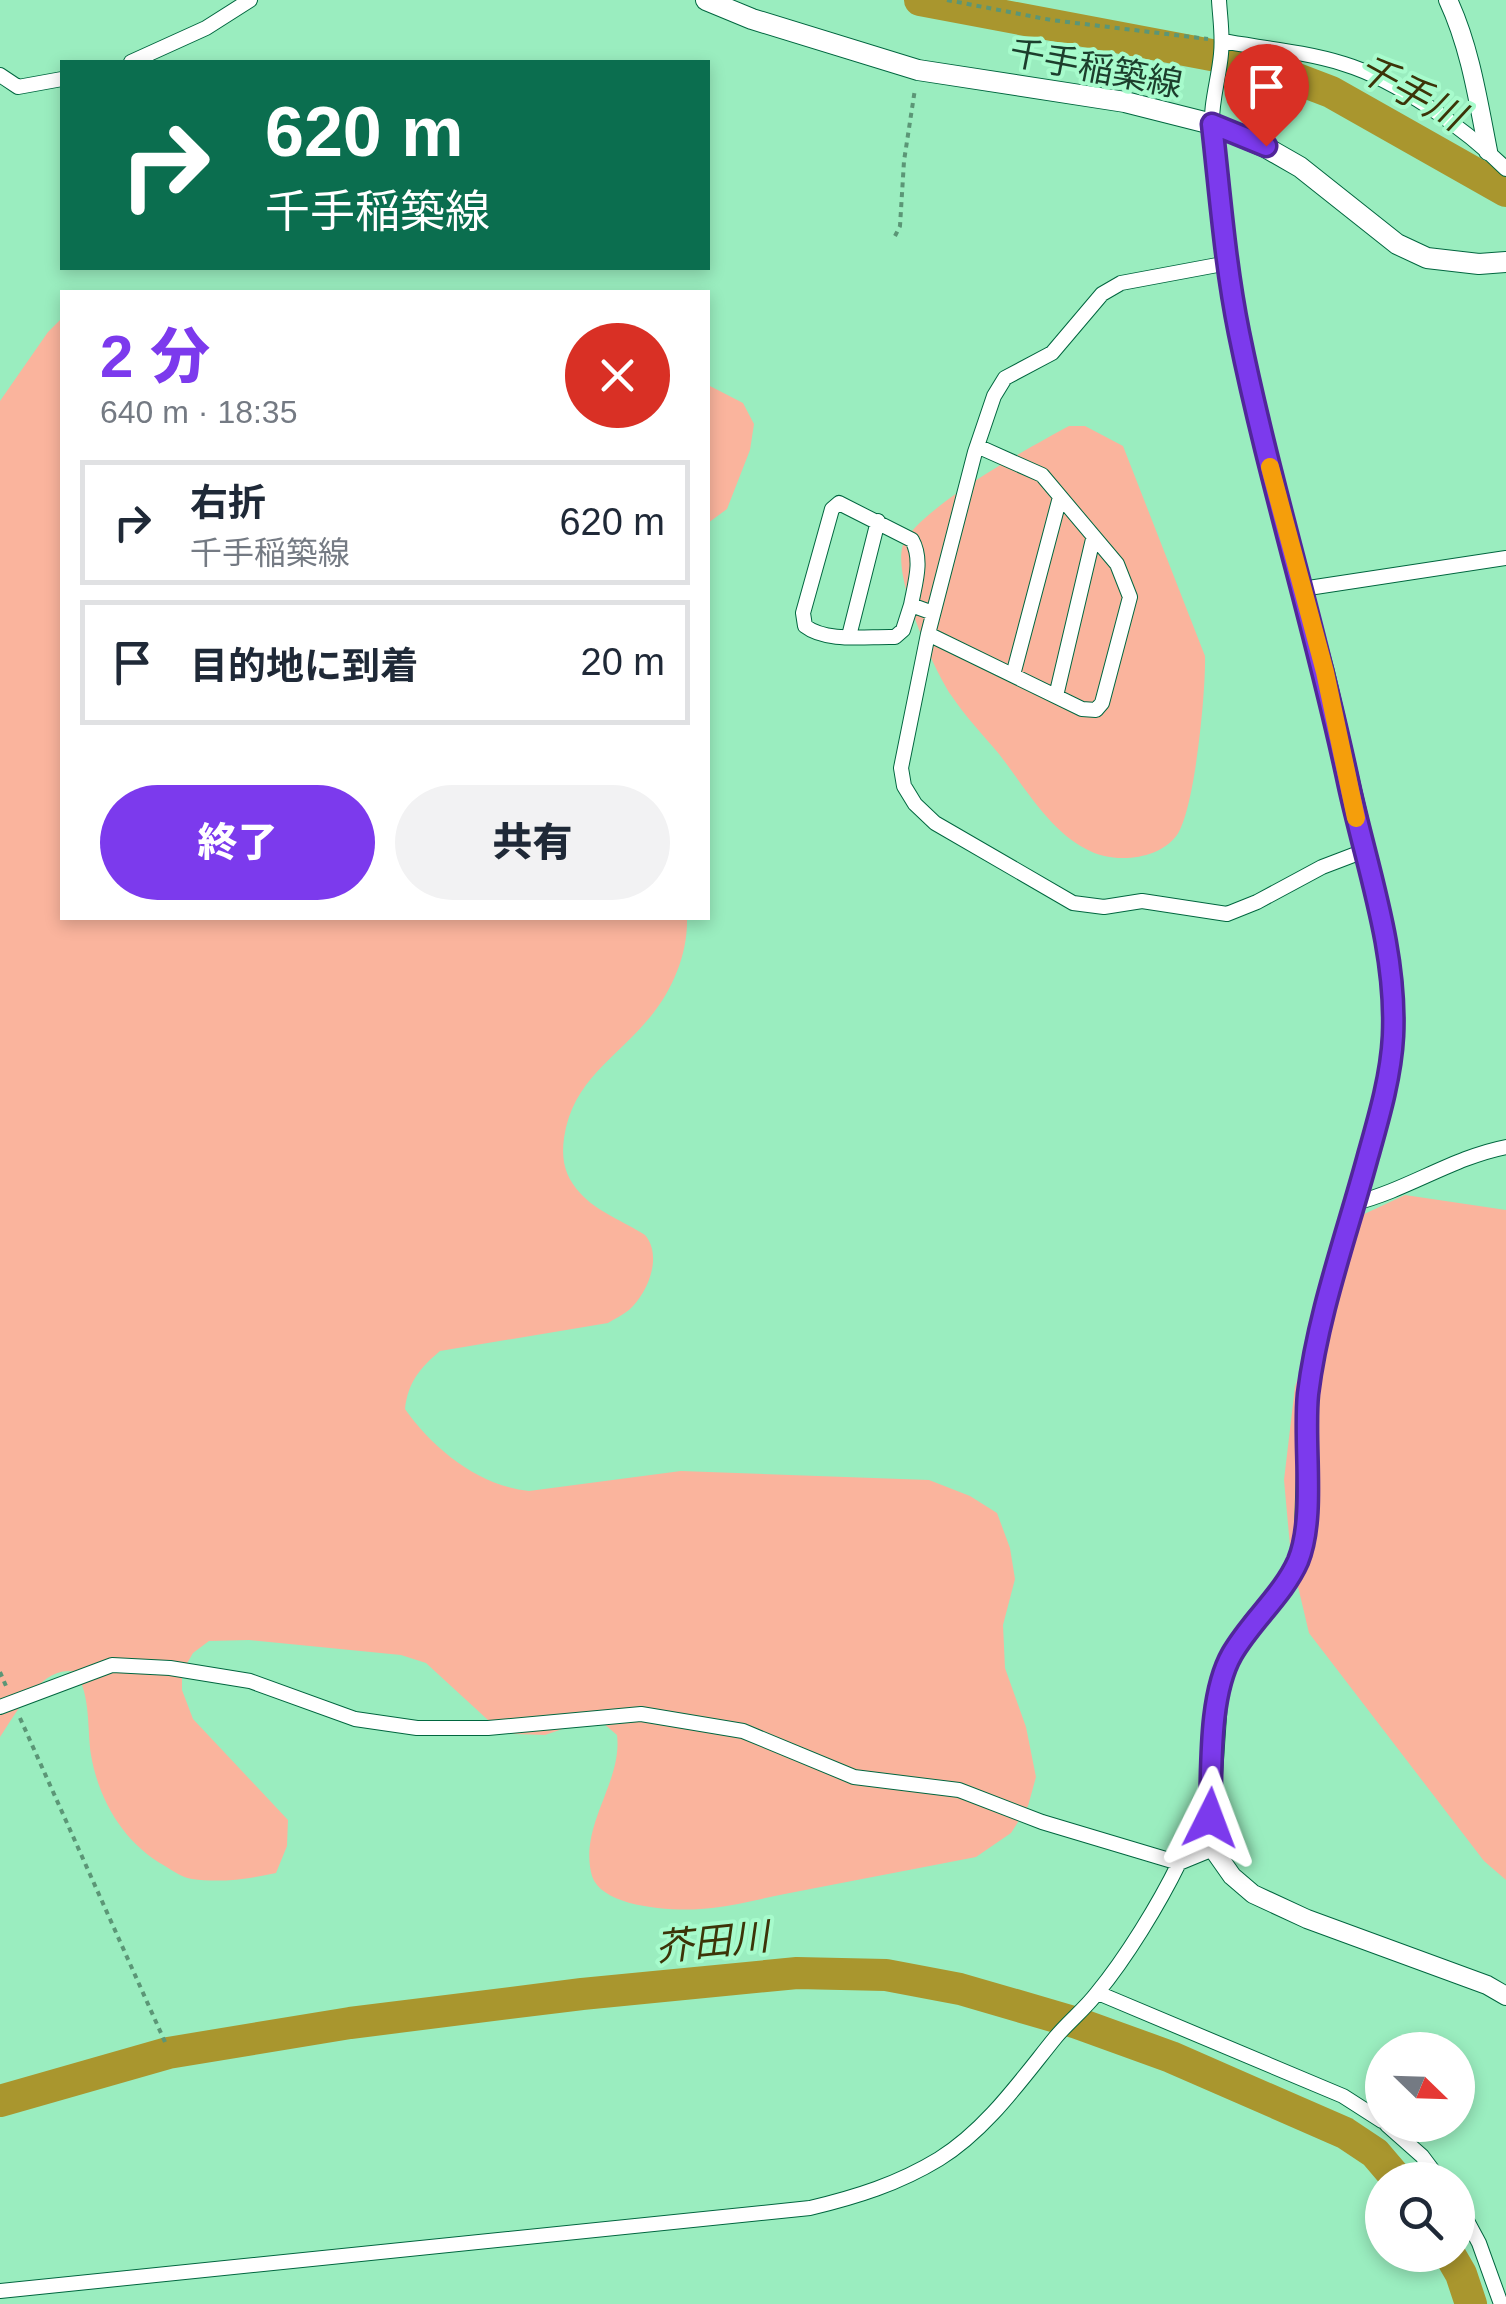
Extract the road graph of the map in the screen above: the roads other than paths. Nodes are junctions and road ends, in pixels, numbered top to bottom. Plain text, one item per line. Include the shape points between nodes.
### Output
1 (250, 0) edge
2 (706, 0) edge
3 (1218, 0) edge
4 (1448, 0) edge
5 (1222, 45) junction
6 (135, 60) edge
7 (0, 75) edge
8 (60, 79) edge
9 (1213, 118) junction
10 (1488, 151) junction
11 (1506, 169) edge
12 (1505, 262) edge
13 (1228, 263) junction
14 (977, 446) junction
15 (1060, 497) junction
16 (878, 521) junction
17 (1093, 539) junction
18 (1506, 558) edge
19 (1302, 589) junction
20 (911, 605) junction
21 (933, 614) junction
22 (928, 634) junction
23 (848, 636) junction
24 (1013, 675) junction
25 (1056, 696) junction
26 (1364, 851) junction
27 (1506, 1147) edge
28 (1355, 1204) junction
29 (6, 1704) edge
30 (1214, 1849) junction
31 (1179, 1863) junction
32 (1098, 1993) junction
33 (1506, 1996) edge
34 (1365, 2110) edge
35 (1406, 2142) edge
36 (1426, 2162) edge
37 (1475, 2234) edge
38 (0, 2291) edge
39 (1501, 2304) edge

1 - 6 street
2 - 9 main road, 千手稲築線 via 918,70
3 - 5 street
4 - 10 street
5 - 9 street
5 - 10 street via 1368,72
7 - 8 street via 18,87
9 - 12 main road, 千手稲築線 via 1300,167 1397,244 1427,258
9 - 13 street
10 - 11 street
13 - 14 street via 1122,282 1102,294 1052,353 1006,378
13 - 19 street
14 - 15 street via 1042,474
14 - 21 street
15 - 17 street
15 - 24 street
16 - 20 street via 917,548
16 - 23 street
16 - 23 street via 838,502 832,509 804,613 813,632
17 - 25 street
17 - 25 street via 1117,564 1130,597 1102,702 1096,710 1082,709
18 - 19 street
19 - 26 street
20 - 21 street
20 - 23 street via 895,637
21 - 22 street
22 - 24 street
22 - 26 street via 901,768 904,786 935,823 1074,903 1142,901 1227,914
24 - 25 street
26 - 28 street via 1387,942 1393,1041
27 - 28 street
28 - 30 street via 1319,1330 1308,1398 1298,1559 1230,1657 1219,1687
29 - 31 street via 112,1666 250,1681 356,1719 417,1728 642,1714 743,1731 854,1777 959,1790
30 - 31 street
30 - 33 street via 1253,1894
31 - 32 street
32 - 34 street
32 - 38 street via 974,2132 942,2158 865,2195 791,2210
35 - 36 street
37 - 39 street

